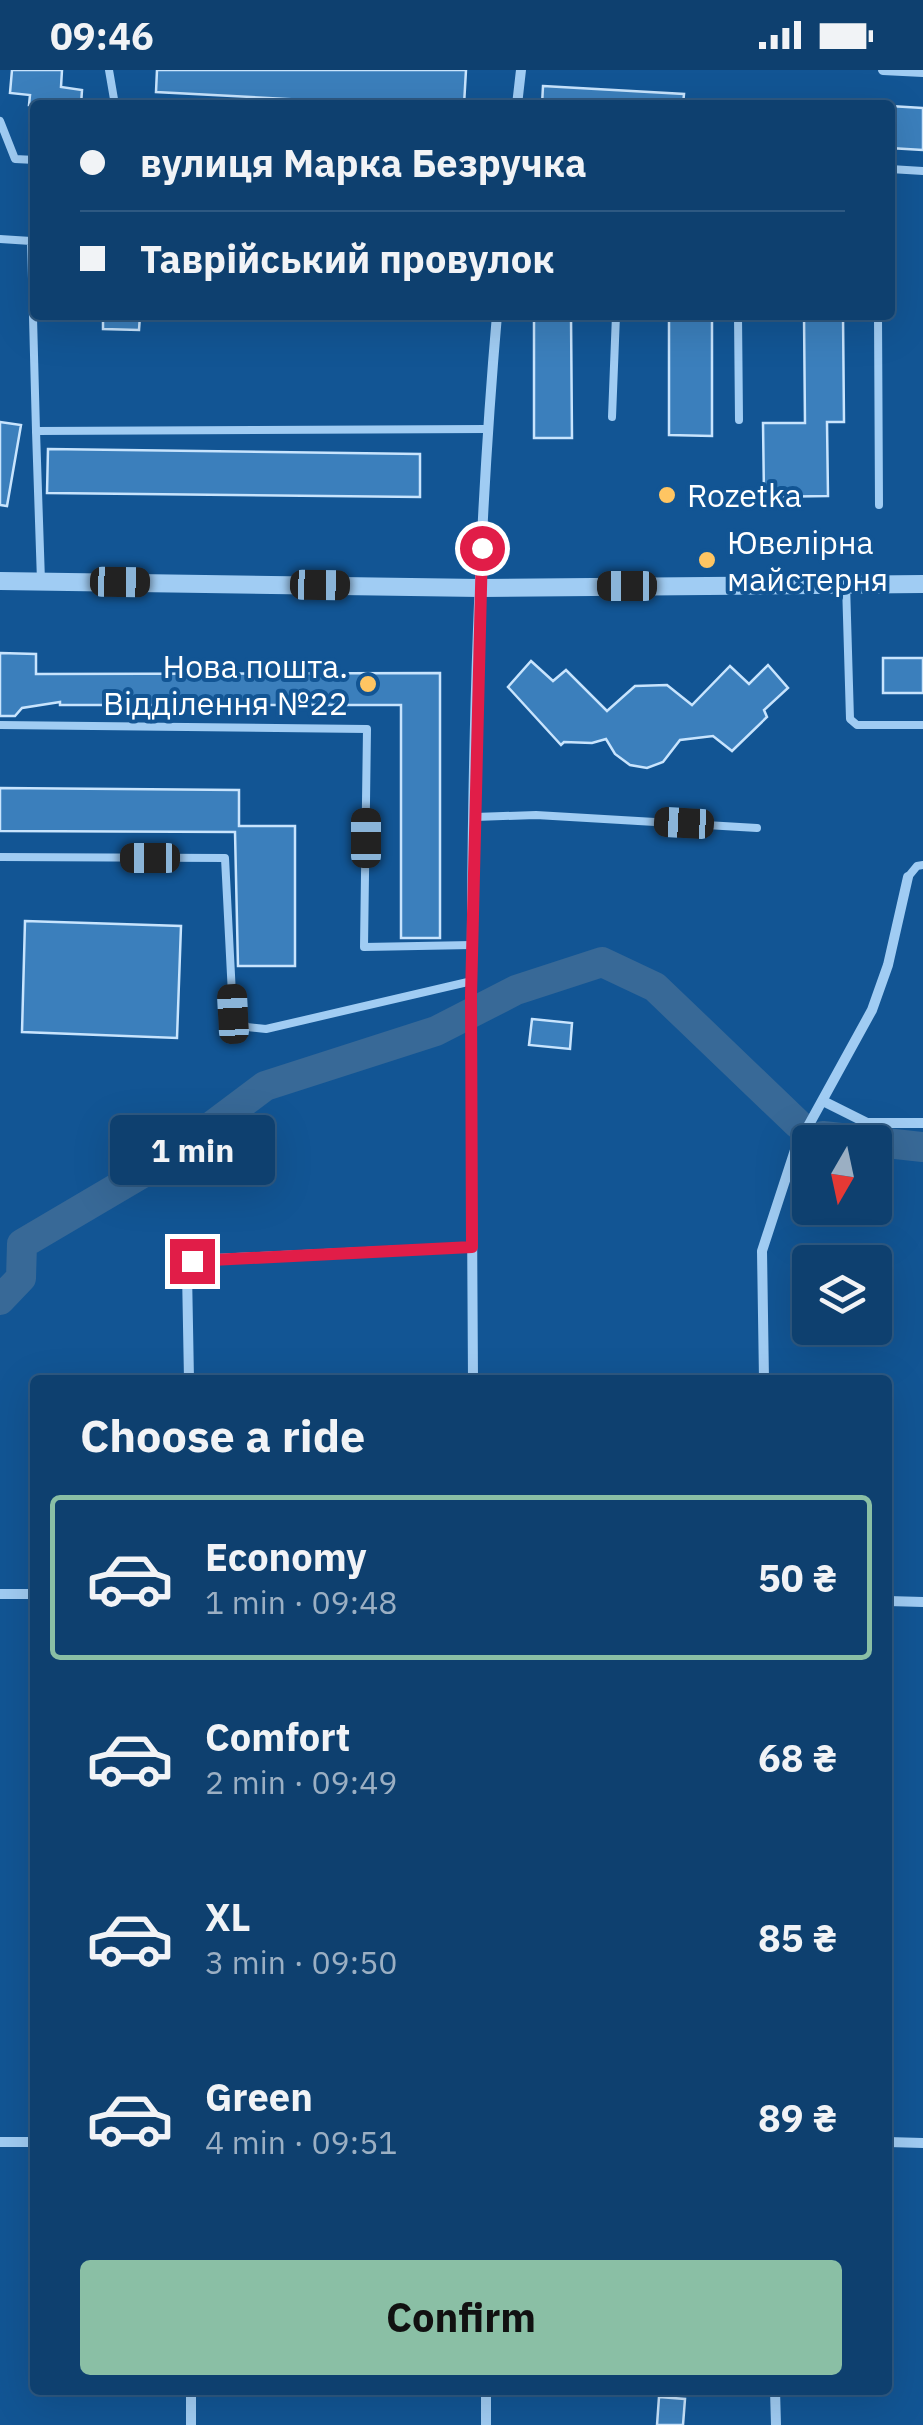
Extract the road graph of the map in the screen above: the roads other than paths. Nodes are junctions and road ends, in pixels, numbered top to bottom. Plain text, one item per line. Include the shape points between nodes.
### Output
1 (109, 70) edge
2 (521, 70) edge
3 (883, 70) edge
4 (923, 72) edge
5 (114, 100) edge
6 (518, 100) edge
7 (0, 121) edge
8 (30, 160) edge
9 (895, 169) edge
10 (923, 171) edge
11 (0, 239) edge
12 (30, 241) edge
13 (33, 320) edge
14 (497, 320) edge
15 (616, 320) edge
16 (738, 320) edge
17 (878, 320) edge
18 (612, 417) dead end
19 (740, 420) dead end
20 (487, 429) junction
21 (36, 430) junction
22 (879, 505) dead end
23 (0, 581) edge
24 (40, 581) junction
25 (846, 584) junction
26 (923, 584) edge
27 (480, 588) junction
28 (0, 725) edge
29 (923, 726) edge
30 (475, 817) junction
31 (757, 828) dead end
32 (0, 857) edge
33 (923, 865) edge
34 (908, 877) joint
35 (472, 945) junction
36 (472, 981) junction
37 (822, 1102) junction
38 (923, 1123) edge
39 (472, 1247) junction
40 (189, 1375) edge
41 (473, 1375) edge
42 (764, 1375) edge
43 (0, 1594) edge
44 (30, 1594) edge
45 (892, 1601) edge
46 (923, 1602) edge
47 (0, 2142) edge
48 (30, 2142) edge
49 (892, 2142) edge
50 (923, 2142) edge
51 (190, 2395) edge
52 (486, 2395) edge
53 (775, 2395) edge
54 (191, 2425) edge
55 (486, 2425) edge
56 (776, 2425) edge

1 - 5 lane
2 - 6 street
3 - 4 street
7 - 8 lane via 15,159
9 - 10 lane
11 - 12 lane
13 - 21 lane
14 - 20 street
15 - 18 lane
16 - 19 lane
17 - 22 lane
20 - 21 lane
20 - 27 street
21 - 24 lane
23 - 24 street
24 - 27 street
25 - 26 street
25 - 27 street
25 - 29 lane via 850,719 858,725
27 - 30 street
28 - 35 lane via 367,730 364,947
30 - 31 lane
30 - 35 street
32 - 36 lane via 225,858 233,1014 246,1027 266,1029
33 - 34 lane
34 - 37 street via 872,1010
35 - 36 street
36 - 39 street
37 - 38 street via 867,1123
37 - 42 street via 795,1150 762,1251
39 - 40 street via 201,1258 190,1263
39 - 41 street
43 - 44 street
45 - 46 street
47 - 48 street
49 - 50 street
51 - 54 street
52 - 55 street
53 - 56 street

